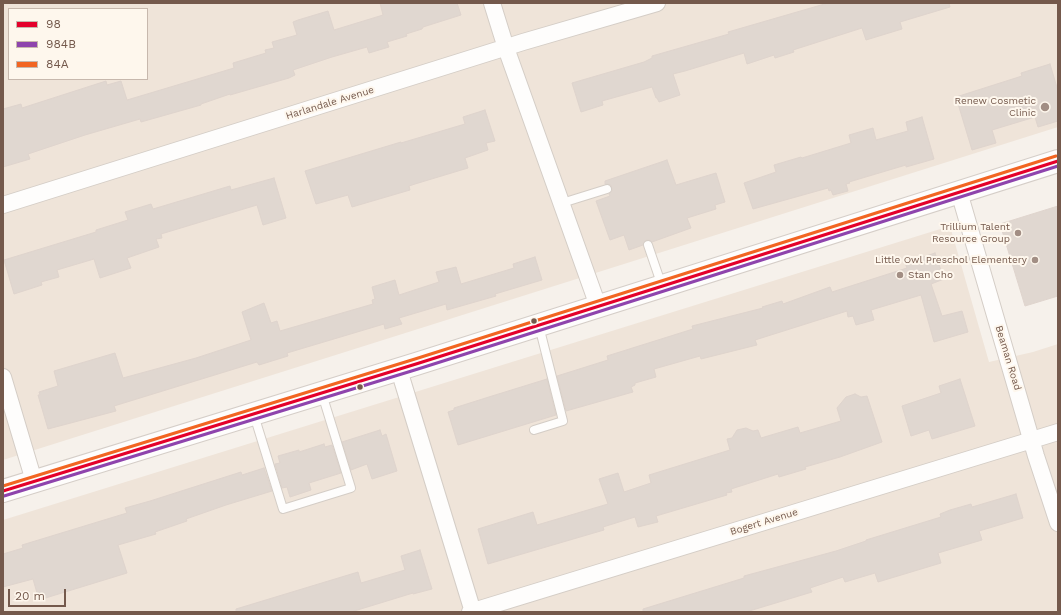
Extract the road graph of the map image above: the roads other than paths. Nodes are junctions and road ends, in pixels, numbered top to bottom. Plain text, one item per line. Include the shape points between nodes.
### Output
1 (492, 3) edge
2 (657, 3) edge
3 (506, 48) junction
4 (1058, 161) edge
5 (607, 189) dead end
6 (959, 192) junction
7 (562, 203) junction
8 (3, 205) edge
9 (648, 245) dead end
10 (662, 286) junction
11 (598, 306) junction
12 (539, 325) junction
13 (399, 370) junction
14 (3, 377) edge
15 (321, 393) junction
16 (254, 414) junction
17 (534, 430) dead end
18 (1058, 432) edge
19 (1033, 440) junction
20 (34, 481) junction
21 (3, 490) edge
22 (1058, 523) edge
23 (472, 612) edge

1 - 3 street
2 - 3 street, Harlandale Avenue
3 - 7 street
3 - 8 street, Harlandale Avenue
4 - 6 main road
5 - 7 lane
6 - 10 main road
6 - 19 street, Beaman Road
7 - 11 street
9 - 10 lane
10 - 11 main road
11 - 12 main road
12 - 13 main road
12 - 17 lane via 563,420
13 - 15 main road
13 - 23 street
14 - 20 street
15 - 16 main road
15 - 16 lane via 351,488 283,509
16 - 20 main road
18 - 19 street, Bogert Avenue
19 - 22 street, Beaman Road
19 - 23 street, Bogert Avenue
20 - 21 main road

